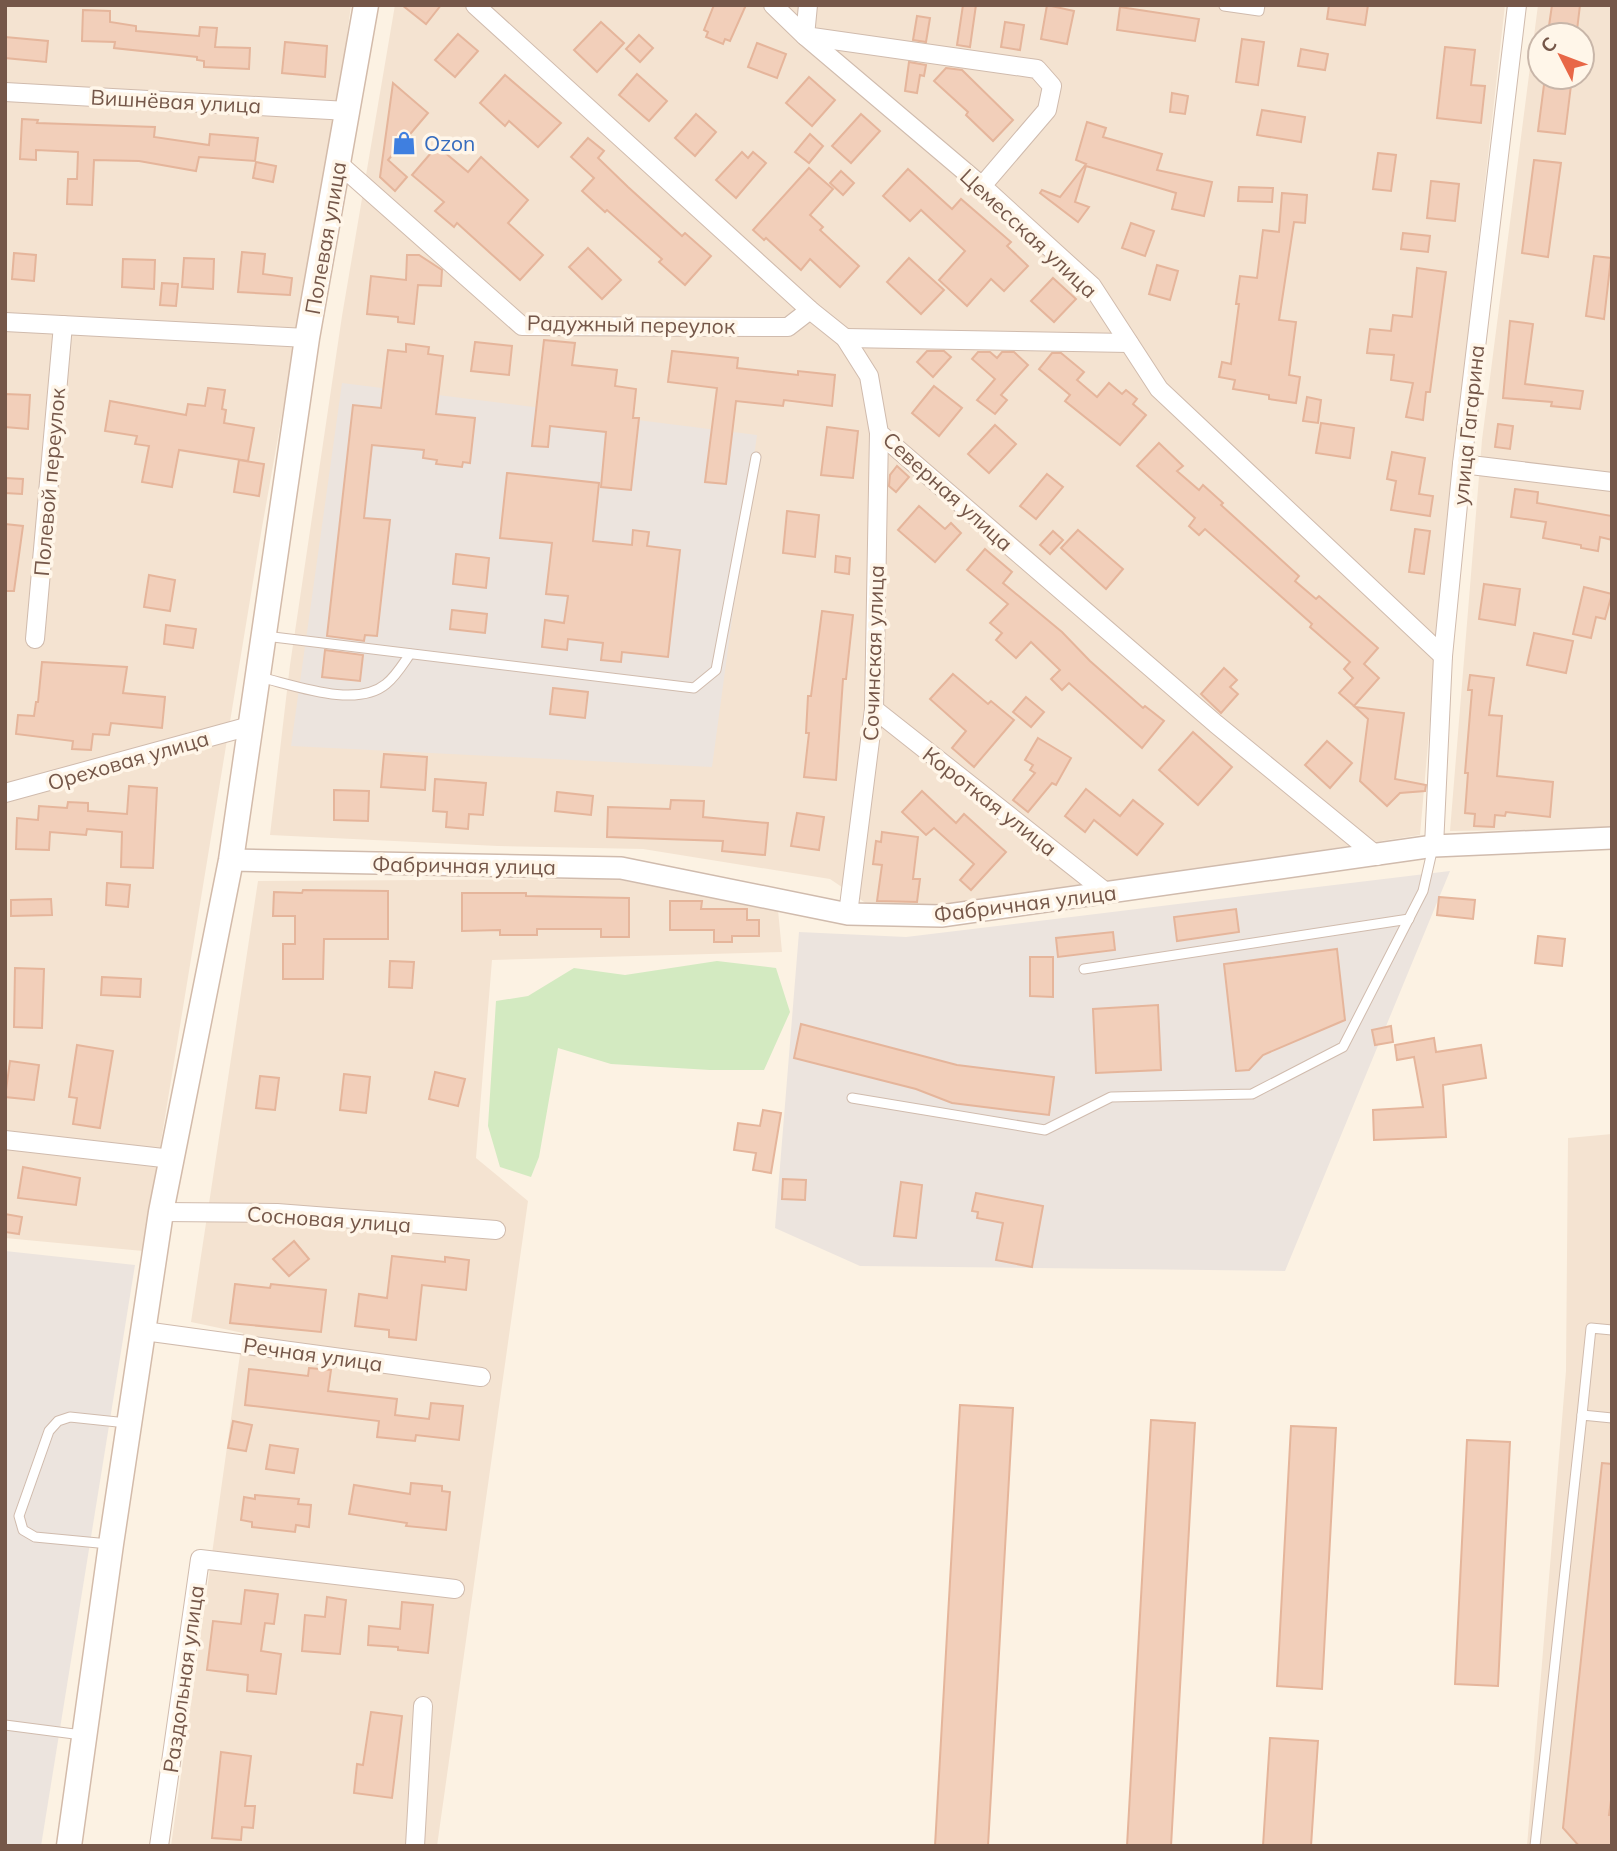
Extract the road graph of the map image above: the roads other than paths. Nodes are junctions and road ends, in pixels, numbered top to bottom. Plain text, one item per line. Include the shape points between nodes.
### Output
1 (366, 5) edge
2 (475, 5) edge
3 (773, 5) edge
4 (808, 5) edge
5 (1224, 5) edge
6 (1260, 5) edge
7 (1517, 5) edge
8 (805, 36) junction
9 (5, 92) edge
10 (348, 111) junction
11 (338, 163) junction
12 (982, 186) junction
13 (810, 310) junction
14 (5, 322) edge
15 (63, 325) junction
16 (307, 338) junction
17 (845, 338) junction
18 (1129, 344) junction
19 (879, 432) junction
20 (756, 457) dead end
21 (1462, 464) junction
22 (1612, 482) edge
23 (263, 636) junction
24 (35, 639) dead end
25 (410, 654) junction
26 (1443, 656) junction
27 (257, 676) junction
28 (874, 709) junction
29 (250, 726) junction
30 (5, 793) edge
31 (1612, 838) edge
32 (1434, 846) junction
33 (1377, 856) junction
34 (231, 860) junction
35 (1107, 893) junction
36 (848, 914) junction
37 (1409, 919) junction
38 (1084, 969) dead end
39 (852, 1098) dead end
40 (5, 1140) edge
41 (172, 1159) junction
42 (161, 1212) junction
43 (496, 1230) dead end
44 (1612, 1330) edge
45 (144, 1331) junction
46 (481, 1377) dead end
47 (1582, 1415) junction
48 (1612, 1418) edge
49 (130, 1424) junction
50 (111, 1544) junction
51 (455, 1589) dead end
52 (423, 1706) dead end
53 (5, 1725) edge
54 (84, 1736) junction
55 (69, 1846) edge
56 (159, 1846) edge
57 (415, 1846) edge
58 (1535, 1846) edge

1 - 10 main road, Полевая улица
2 - 13 street, Северная улица
3 - 8 street, Цемесская улица
4 - 8 street
5 - 6 lane via 1259,11
7 - 21 street, улица Гагарина
8 - 12 street, Цемесская улица
8 - 12 street via 1037,69 1052,86 1047,110
9 - 10 street, Вишнёвая улица
10 - 11 main road, Полевая улица
11 - 13 street, Радужный переулок via 522,326 788,327
11 - 16 main road, Полевая улица
12 - 18 street, Цемесская улица via 1092,286
13 - 17 street, Северная улица
14 - 15 street, Полевая улица
15 - 16 street, Полевая улица
15 - 24 street, Полевой переулок
16 - 23 main road
17 - 18 street
17 - 19 street, Северная улица via 869,376
18 - 26 street, Цемесская улица via 1159,389
19 - 28 street, Сочинская улица
19 - 33 street, Северная улица via 1216,724
20 - 25 lane via 716,670 694,688
21 - 22 street
21 - 26 street, улица Гагарина
23 - 25 lane
23 - 27 main road
25 - 27 lane via 386,684 368,695 318,691
26 - 32 street, улица Гагарина
27 - 29 main road
28 - 35 street, Короткая улица
28 - 36 street, Сочинская улица
29 - 30 street, Ореховая улица
29 - 34 main road
31 - 32 street, Фабричная улица
32 - 33 street, Фабричная улица
32 - 37 lane via 1423,891
33 - 35 street, Фабричная улица
34 - 36 street, Фабричная улица via 621,868
34 - 41 main road
35 - 36 street, Фабричная улица via 942,916
37 - 38 lane
37 - 39 lane via 1343,1047 1252,1094 1111,1097 1045,1130
40 - 41 street
41 - 42 main road
42 - 43 street, Сосновая улица via 277,1213
42 - 45 main road
44 - 47 lane via 1591,1328
45 - 46 street, Речная улица
45 - 49 main road
47 - 48 lane
47 - 58 lane
49 - 50 main road
49 - 50 lane via 70,1417 58,1421 49,1431 19,1516 23,1530 35,1537
50 - 54 main road
51 - 56 street, Раздольная улица via 200,1559
52 - 57 street
53 - 54 lane
54 - 55 main road

